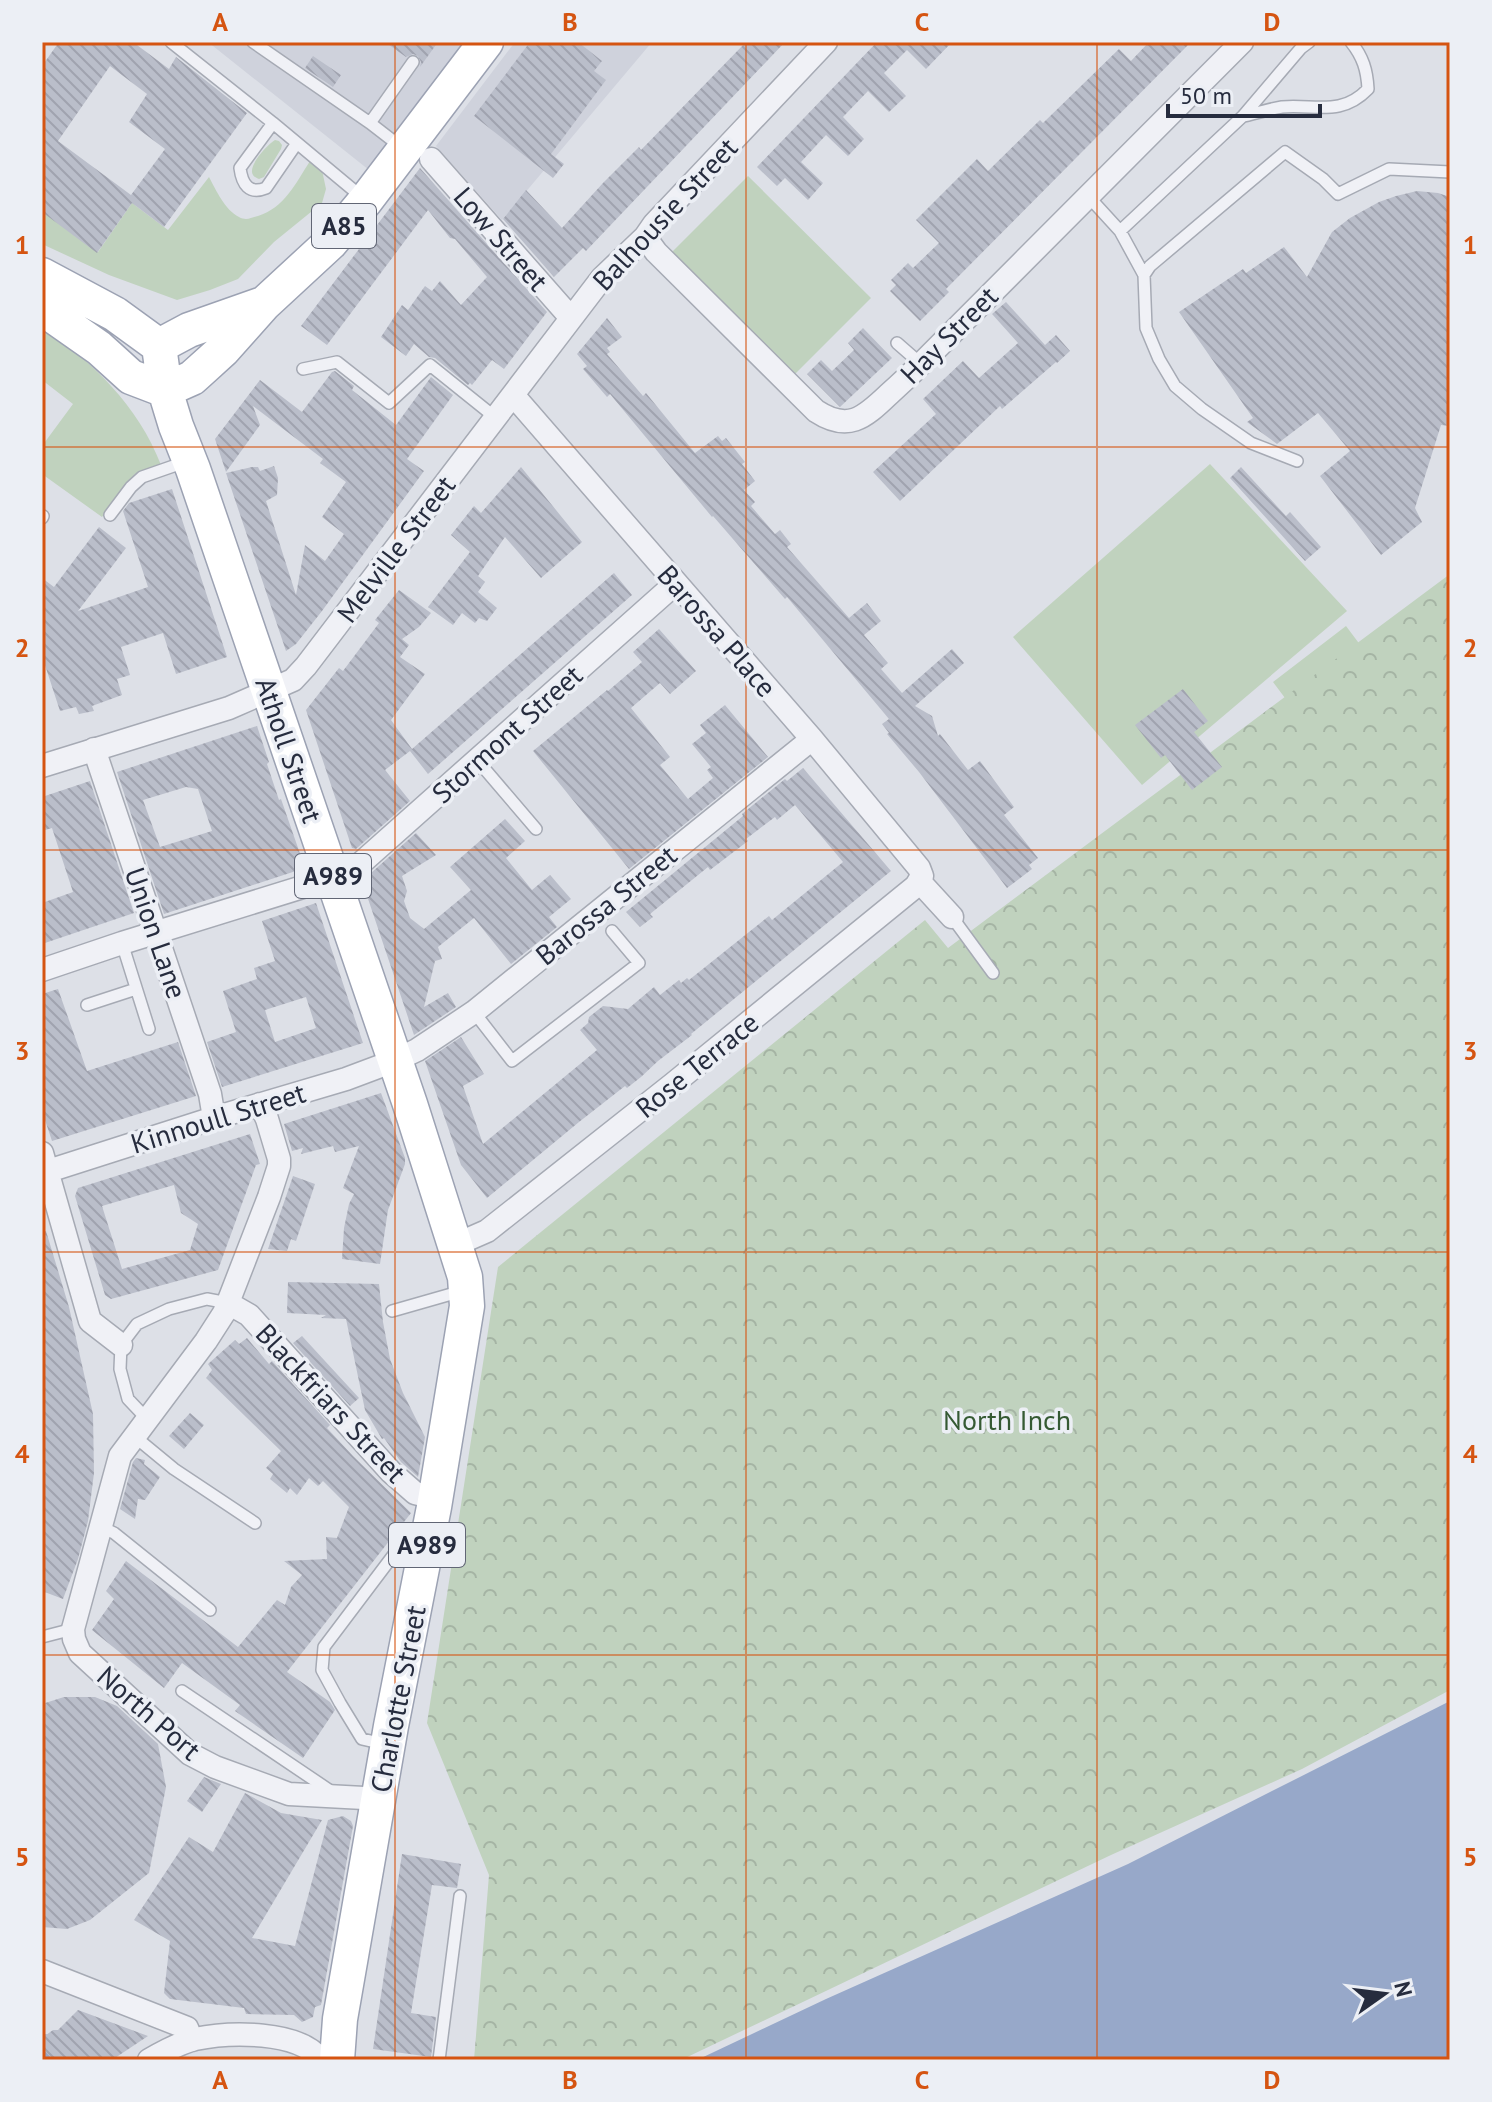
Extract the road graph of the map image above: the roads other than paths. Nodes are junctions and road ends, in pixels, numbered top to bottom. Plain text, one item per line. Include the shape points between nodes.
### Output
1 (171, 42) edge
2 (253, 42) edge
3 (486, 42) edge
4 (826, 42) edge
5 (1242, 42) edge
6 (1309, 42) edge
7 (1351, 42) edge
8 (413, 62) dead end
9 (1243, 116) junction
10 (273, 123) junction
11 (370, 123) junction
12 (297, 143) junction
13 (416, 149) junction
14 (1450, 172) edge
15 (1088, 196) junction
16 (366, 200) junction
17 (1120, 231) junction
18 (645, 237) junction
19 (42, 275) edge
20 (1144, 275) junction
21 (264, 304) junction
22 (42, 308) edge
23 (571, 318) junction
24 (897, 343) dead end
25 (159, 346) junction
26 (921, 364) junction
27 (303, 369) dead end
28 (165, 390) junction
29 (513, 395) junction
30 (496, 418) junction
31 (190, 460) junction
32 (1297, 461) dead end
33 (110, 515) dead end
34 (676, 583) junction
35 (269, 691) junction
36 (812, 739) junction
37 (94, 749) junction
38 (45, 758) edge
39 (477, 760) junction
40 (536, 829) dead end
41 (919, 875) junction
42 (334, 878) junction
43 (952, 917) joint
44 (612, 931) dead end
45 (156, 933) junction
46 (122, 943) junction
47 (42, 970) edge
48 (993, 973) dead end
49 (136, 989) junction
50 (87, 1005) dead end
51 (474, 1012) junction
52 (149, 1029) dead end
53 (394, 1061) junction
54 (260, 1104) junction
55 (214, 1118) junction
56 (44, 1165) edge
57 (455, 1245) junction
58 (467, 1290) junction
59 (228, 1303) junction
60 (392, 1311) dead end
61 (121, 1345) junction
62 (140, 1427) junction
63 (255, 1523) dead end
64 (423, 1523) junction
65 (101, 1527) junction
66 (210, 1610) dead end
67 (73, 1629) junction
68 (42, 1637) edge
69 (182, 1691) dead end
70 (388, 1745) junction
71 (339, 1797) junction
72 (379, 1800) junction
73 (460, 1896) dead end
74 (42, 1971) edge
75 (192, 2040) junction
76 (149, 2060) edge
77 (321, 2060) edge
78 (337, 2060) edge
79 (439, 2060) edge

1 - 10 lane
2 - 11 lane
3 - 13 main road, A85
4 - 18 street, Balhousie Street
5 - 15 street, Hay Street
6 - 9 lane
7 - 9 lane via 1362,55 1367,74 1368,89 1359,99 1341,106 1283,107
8 - 11 lane
9 - 17 lane
10 - 12 lane
10 - 12 lane via 240,168 245,186 266,188
11 - 13 lane
12 - 16 lane
13 - 16 main road, A85
13 - 23 street, Low Street
14 - 20 lane via 1389,169 1338,194 1285,152
15 - 17 lane
15 - 26 street, Hay Street
16 - 21 main road, A85 via 330,243
17 - 20 lane
18 - 23 street, Balhousie Street via 602,278
18 - 26 street, Hay Street via 824,417 842,422 869,413
19 - 25 main road via 115,314
20 - 32 lane via 1146,328 1175,386 1251,443
21 - 25 main road, A85
21 - 28 main road, A85 via 192,378
22 - 28 main road via 131,377
23 - 29 street, Balhousie Street
24 - 26 lane
25 - 28 main road, Atholl Street / A989
27 - 30 lane via 337,362 389,403 430,365
28 - 31 main road, Atholl Street / A989
29 - 30 street, Melville Street
29 - 34 street, Barossa Place
30 - 35 street, Melville Street via 306,666 293,680
31 - 33 lane via 142,477
31 - 35 main road, Atholl Street / A989
34 - 36 street, Barossa Place
34 - 39 street, Stormont Street
35 - 37 street, Melville Street
35 - 42 main road, Atholl Street / A989
36 - 41 street, Barossa Place
36 - 51 street, Barossa Street
37 - 38 street, Melville Street
37 - 45 street, Union Lane
39 - 40 lane
39 - 42 street, Stormont Street via 351,872
41 - 43 street, Barossa Place
41 - 57 street, Rose Terrace via 673,1084 487,1231
42 - 45 street, Stormont Street
42 - 53 main road, Atholl Street / A989
43 - 48 lane
44 - 51 lane via 639,963 512,1061
45 - 46 street, Stormont Street
45 - 55 street, Union Lane
46 - 47 street, Stormont Street
46 - 49 lane
49 - 50 lane
49 - 52 lane
51 - 53 street, Barossa Street
53 - 54 street, Kinnoull Street
53 - 57 main road, Atholl Street / A989
54 - 55 street, Kinnoull Street
54 - 59 street via 279,1166
55 - 56 street, Kinnoull Street
56 - 61 street via 90,1321
57 - 58 main road, Charlotte Street / A989
58 - 60 lane
58 - 64 main road, Charlotte Street / A989
59 - 61 lane via 207,1299 169,1309 137,1324
59 - 62 street via 206,1341
59 - 64 street, Blackfriars Street via 249,1315 415,1493
61 - 62 lane via 120,1369
62 - 63 lane via 174,1469
62 - 65 street via 120,1456
64 - 70 main road, Charlotte Street / A989
64 - 70 lane via 324,1647 322,1670 362,1739
65 - 66 lane
65 - 67 street
67 - 68 lane
67 - 71 street, North Port via 80,1653 190,1754 289,1794
69 - 71 lane
70 - 72 main road, Charlotte Street / A989
71 - 72 street, North Port
72 - 78 main road, Charlotte Street / A989
73 - 79 lane
74 - 75 street via 187,2028
75 - 76 street
75 - 77 street via 235,2033 295,2041

